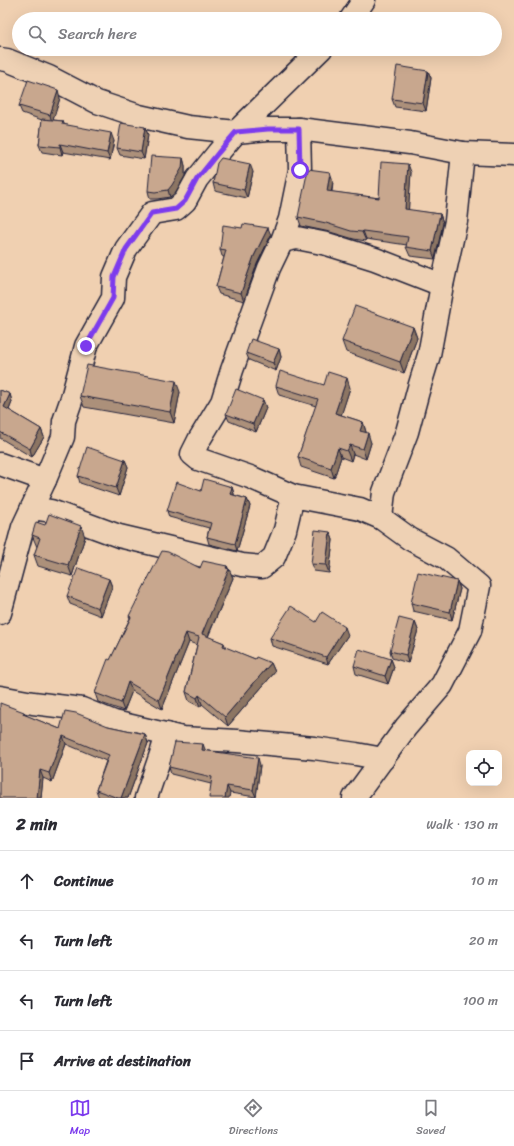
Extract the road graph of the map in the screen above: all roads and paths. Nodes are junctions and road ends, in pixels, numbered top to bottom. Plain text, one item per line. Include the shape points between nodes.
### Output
1 (364, 0) edge
2 (356, 12) edge
3 (314, 56) edge
4 (0, 59) edge
5 (299, 129) junction
6 (236, 132) junction
7 (463, 153) junction
8 (514, 155) edge
9 (282, 240) junction
10 (442, 285) junction
11 (0, 464) edge
12 (45, 480) junction
13 (293, 496) junction
14 (32, 508) junction
15 (381, 518) junction
16 (0, 613) edge
17 (0, 696) edge
18 (167, 734) junction
19 (383, 759) junction
20 (146, 798) edge
21 (354, 798) edge

1 - 2 street
3 - 6 street
4 - 6 street via 49,77 97,102 139,116 188,127
5 - 6 street
5 - 7 street via 410,143
5 - 9 street via 300,170 290,219
6 - 12 street via 197,179 185,201 176,209 152,213 126,249 114,277 113,298 86,346 64,421 63,437
7 - 8 street
7 - 10 street via 456,221
9 - 10 street via 297,238 327,244
9 - 13 street via 269,268 222,402 192,454 198,459 250,477
10 - 15 street via 429,355 407,432 384,492
11 - 12 street
12 - 14 street
13 - 14 street via 285,530 274,557 262,567 242,565 119,536 51,511
13 - 15 street via 360,509
14 - 16 street via 23,527
15 - 19 street via 410,539 446,558 479,586 470,631 442,685
17 - 18 street via 82,709 114,722
18 - 19 street via 182,738 314,748
18 - 20 street
19 - 21 street

